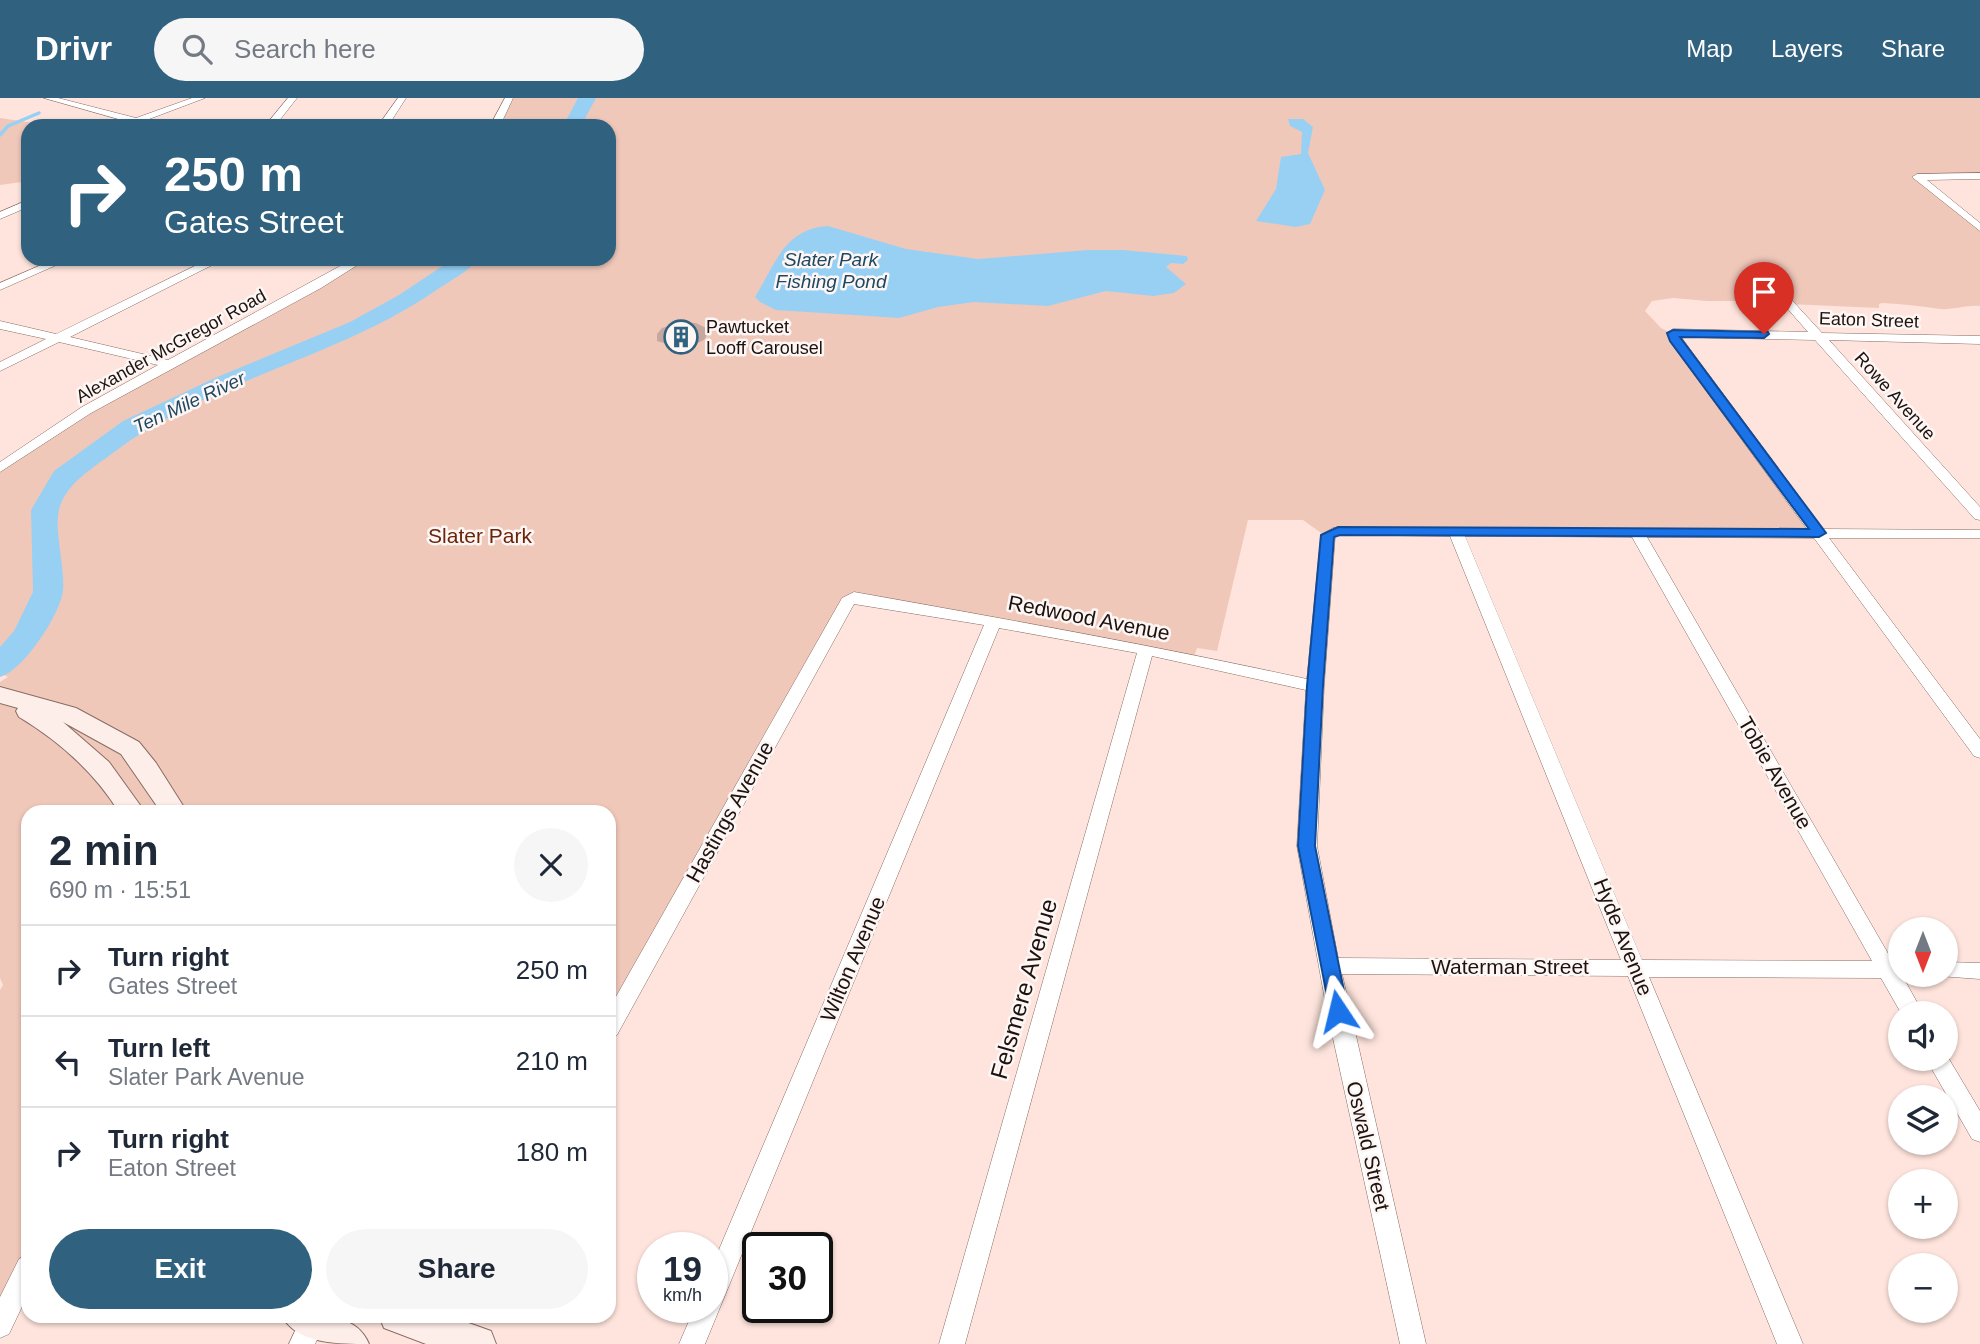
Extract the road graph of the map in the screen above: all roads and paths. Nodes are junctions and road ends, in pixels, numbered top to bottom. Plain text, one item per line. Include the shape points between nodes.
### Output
1 (48, 98) edge
2 (201, 98) edge
3 (293, 98) edge
4 (402, 98) edge
5 (509, 98) edge
6 (120, 119) edge
7 (149, 119) edge
8 (276, 119) edge
9 (388, 119) edge
10 (498, 119) edge
11 (1980, 176) edge
12 (21, 206) edge
13 (0, 216) edge
14 (1979, 225) edge
15 (48, 266) edge
16 (204, 266) edge
17 (349, 266) edge
18 (0, 287) edge
19 (1786, 299) dead end
20 (0, 325) edge
21 (1817, 336) junction
22 (58, 338) junction
23 (1973, 340) edge
24 (1980, 352) edge
25 (170, 364) junction
26 (0, 367) edge
27 (0, 468) edge
28 (1980, 516) edge
29 (1455, 531) junction
30 (1637, 533) junction
31 (1819, 533) junction
32 (1980, 534) edge
33 (854, 597) joint
34 (994, 621) junction
35 (1146, 649) junction
36 (1315, 686) junction
37 (2, 696) edge
38 (1980, 752) edge
39 (128, 805) edge
40 (170, 805) edge
41 (1888, 960) edge
42 (1330, 966) junction
43 (1635, 968) junction
44 (1888, 970) edge
45 (1958, 971) edge
46 (1980, 971) edge
47 (616, 1017) edge
48 (1944, 1071) edge
49 (1980, 1132) edge
50 (728, 1258) edge
51 (21, 1282) edge
52 (701, 1323) edge
53 (446, 1324) edge
54 (0, 1325) edge
55 (305, 1328) edge
56 (351, 1344) edge
57 (478, 1344) edge
58 (692, 1344) edge
59 (952, 1344) edge
60 (1413, 1344) edge
61 (1790, 1344) edge

1 - 6 street
2 - 7 street
3 - 8 street
4 - 9 street
5 - 10 street
11 - 14 street via 1917,177
12 - 13 street
15 - 18 street
16 - 22 street
17 - 25 street, Alexander McGregor Road
19 - 21 street, Rowe Avenue
20 - 22 street
21 - 23 street, Eaton Street
21 - 28 street, Rowe Avenue
21 - 31 street, Eaton Street via 1673,333
22 - 25 street
22 - 26 street
23 - 24 street
25 - 27 street, Alexander McGregor Road via 62,425
29 - 30 street
29 - 36 street, Oswald Street via 1328,535
29 - 43 street, Hyde Avenue
30 - 31 street
30 - 41 street, Tobie Avenue
31 - 32 street
31 - 38 street
33 - 34 street, Redwood Avenue
33 - 47 street, Hastings Avenue
34 - 35 street, Redwood Avenue
34 - 50 street, Wilton Avenue
35 - 36 street, Redwood Avenue
35 - 59 street, Felsmere Avenue
36 - 42 street, Oswald Street via 1307,846
37 - 39 main road via 65,735
37 - 40 main road via 67,714 130,748
42 - 43 street, Waterman Street
42 - 60 street, Oswald Street
43 - 44 street, Waterman Street
43 - 61 street, Hyde Avenue
45 - 46 street
48 - 49 street
51 - 54 street
52 - 58 street
53 - 57 main road
55 - 56 main road

